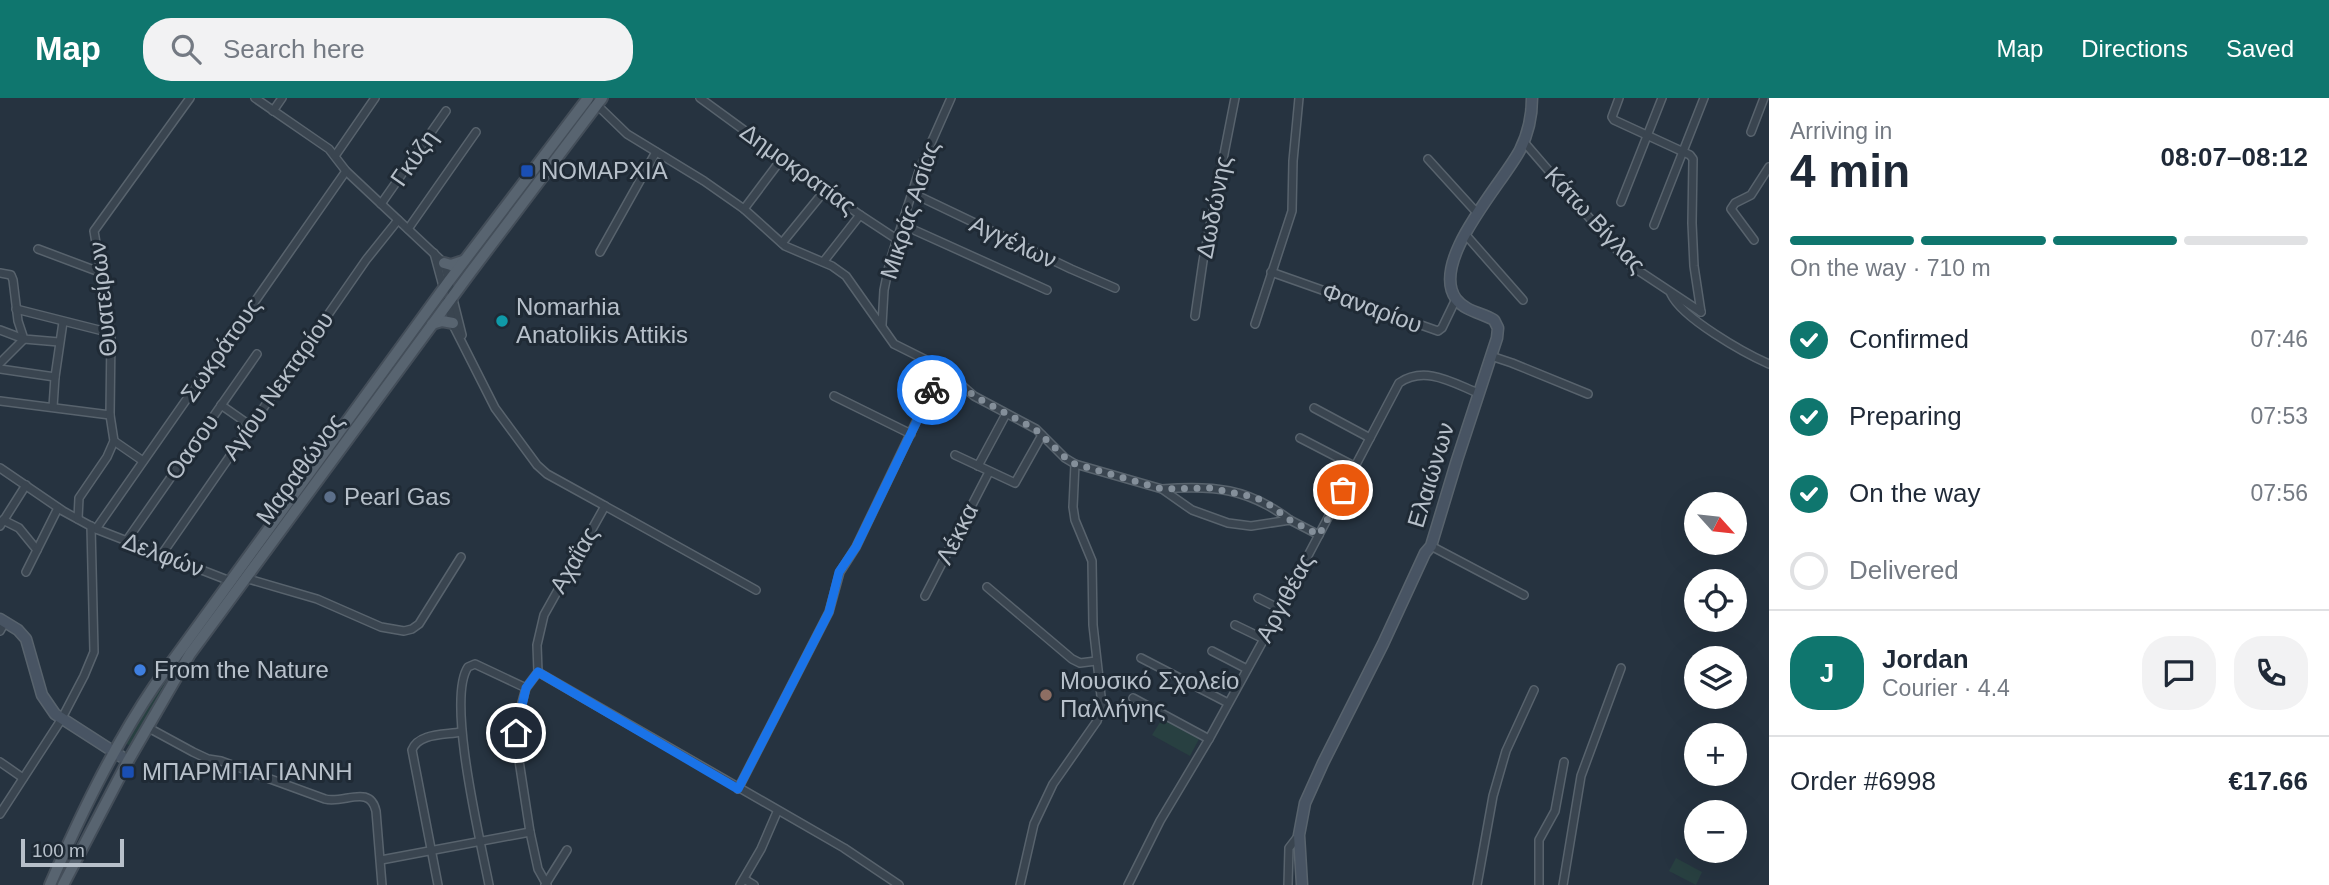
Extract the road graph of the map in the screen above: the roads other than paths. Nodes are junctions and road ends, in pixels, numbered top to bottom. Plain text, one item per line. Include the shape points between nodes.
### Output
1 (190, 98) edge
2 (255, 98) edge
3 (282, 98) edge
4 (375, 98) edge
5 (700, 98) edge
6 (951, 98) edge
7 (1235, 98) edge
8 (1300, 98) edge
9 (1532, 98) edge
10 (1619, 98) edge
11 (1662, 98) edge
12 (1704, 98) edge
13 (1763, 98) edge
14 (594, 100) edge
15 (273, 111) junction
16 (446, 111) dead end
17 (476, 132) dead end
18 (1751, 132) dead end
19 (1648, 134) junction
20 (1524, 142) junction
21 (656, 152) junction
22 (1682, 152) junction
23 (335, 156) junction
24 (783, 157) junction
25 (1428, 159) dead end
26 (1769, 167) edge
27 (346, 171) junction
28 (826, 189) junction
29 (912, 193) junction
30 (1621, 202) dead end
31 (381, 204) junction
32 (744, 209) junction
33 (1478, 214) junction
34 (860, 215) junction
35 (398, 220) junction
36 (902, 225) junction
37 (1654, 225) dead end
38 (408, 229) junction
39 (1465, 234) junction
40 (898, 240) junction
41 (1754, 240) dead end
42 (782, 243) junction
43 (38, 249) dead end
44 (600, 252) dead end
45 (434, 253) junction
46 (465, 260) junction
47 (824, 261) junction
48 (444, 263) junction
49 (1271, 272) junction
50 (102, 273) junction
51 (0, 274) edge
52 (1115, 288) dead end
53 (1047, 290) dead end
54 (448, 293) junction
55 (1670, 294) junction
56 (1457, 299) junction
57 (1523, 300) dead end
58 (16, 309) junction
59 (1195, 316) dead end
60 (63, 322) junction
61 (453, 323) junction
62 (432, 324) junction
63 (1255, 324) dead end
64 (882, 326) junction
65 (0, 330) edge
66 (111, 332) junction
67 (24, 339) junction
68 (59, 342) junction
69 (465, 345) junction
70 (257, 354) dead end
71 (1491, 356) junction
72 (0, 363) edge
73 (1769, 364) edge
74 (942, 368) junction
75 (0, 369) edge
76 (55, 377) junction
77 (1478, 393) junction
78 (1588, 394) dead end
79 (834, 396) dead end
80 (0, 401) edge
81 (221, 405) junction
82 (53, 407) junction
83 (1314, 408) dead end
84 (1006, 414) junction
85 (110, 415) junction
86 (251, 426) junction
87 (911, 434) junction
88 (1042, 435) junction
89 (1300, 438) dead end
90 (1370, 438) junction
91 (114, 441) junction
92 (955, 455) dead end
93 (143, 461) junction
94 (1075, 464) junction
95 (978, 466) junction
96 (1356, 467) junction
97 (0, 468) edge
98 (989, 472) junction
99 (26, 485) junction
100 (1162, 489) junction
101 (605, 506) junction
102 (58, 508) junction
103 (78, 519) junction
104 (1290, 520) junction
105 (2, 523) edge
106 (93, 528) junction
107 (1319, 535) junction
108 (127, 540) junction
109 (1432, 546) junction
110 (37, 550) junction
111 (162, 554) junction
112 (461, 557) dead end
113 (26, 572) dead end
114 (246, 578) junction
115 (230, 581) junction
116 (987, 587) dead end
117 (756, 590) dead end
118 (1524, 595) dead end
119 (925, 596) dead end
120 (1258, 598) dead end
121 (1280, 609) junction
122 (2, 624) edge
123 (1235, 625) dead end
124 (1264, 639) junction
125 (1212, 651) dead end
126 (1141, 658) dead end
127 (1096, 661) junction
128 (1621, 668) dead end
129 (537, 669) junction
130 (1247, 669) junction
131 (526, 688) junction
132 (1534, 690) dead end
133 (1133, 698) dead end
134 (1228, 703) junction
135 (61, 720) junction
136 (147, 727) junction
137 (461, 732) junction
138 (1209, 739) junction
139 (120, 755) junction
140 (0, 762) edge
141 (1564, 762) dead end
142 (23, 778) junction
143 (738, 789) junction
144 (777, 811) junction
145 (0, 814) edge
146 (530, 832) junction
147 (1299, 835) junction
148 (481, 840) junction
149 (567, 850) dead end
150 (432, 851) junction
151 (381, 860) junction
152 (742, 882) edge
153 (50, 885) edge
154 (63, 885) edge
155 (382, 885) edge
156 (438, 885) edge
157 (489, 885) edge
158 (546, 885) edge
159 (754, 885) edge
160 (899, 885) edge
161 (1020, 885) edge
162 (1128, 885) edge
163 (1288, 885) edge
164 (1302, 885) edge
165 (1476, 885) edge
166 (1539, 885) edge
167 (1563, 885) edge

1 - 50 street, Θυατείρων via 94,231
2 - 15 street
3 - 15 street
4 - 23 street
5 - 24 street, Δημοκρατίας
6 - 29 street, Μικράς Ασίας
7 - 59 street, Δωδώνης
8 - 49 street via 1292,211
9 - 20 main road
10 - 19 street via 1614,120
11 - 19 street
12 - 22 street
13 - 18 street
14 - 21 street via 627,134
14 - 46 main road, Μαραθώνος
14 - 54 main road, Μαραθώνος
15 - 23 street
16 - 31 street, Γκύζη
17 - 38 street
19 - 22 street
19 - 30 street
20 - 33 main road
20 - 55 street, Κάτω Βίγλας via 1621,257
21 - 32 street
21 - 44 street
22 - 37 street
22 - 55 street via 1694,165 1692,223 1700,312
23 - 27 street
24 - 28 street, Δημοκρατίας
24 - 32 street
25 - 33 street
26 - 41 street via 1751,195 1731,209
27 - 31 street
27 - 93 street, Σωκράτους
28 - 34 street, Δημοκρατίας
28 - 42 street
29 - 36 street, Μικράς Ασίας
29 - 52 street, Αγγέλων
31 - 35 street
32 - 42 street
33 - 39 main road
34 - 40 street, Δημοκρατίας
34 - 47 street
35 - 38 street
35 - 86 street, Αγίου Νεκταρίου
36 - 40 street, Μικράς Ασίας
36 - 53 street
38 - 45 street
39 - 56 main road via 1452,270
39 - 57 street
40 - 64 street, Μικράς Ασίας via 884,290
42 - 47 street
43 - 50 street
45 - 48 street
45 - 54 street
46 - 48 main road
46 - 54 main road, Μαραθώνος
47 - 64 street via 854,284
48 - 54 street
49 - 56 street, Φαναρίου via 1436,331
49 - 63 street
50 - 66 street, Θυατείρων
51 - 58 street via 10,275
54 - 61 street, Αχαΐας
54 - 62 main road, Μαραθώνος
54 - 69 street, Αχαΐας
54 - 115 main road, Μαραθώνος
55 - 73 street via 1681,311
56 - 71 main road, Ελαιώνων via 1496,322 1498,333
58 - 60 street
58 - 67 street
60 - 66 street
60 - 68 street
61 - 62 main road
61 - 69 street, Αχαΐας
62 - 114 main road, Μαραθώνος
64 - 74 street via 894,344
65 - 67 street
66 - 85 street, Θυατείρων
67 - 68 street
67 - 72 street
68 - 76 street
69 - 101 street, Αχαΐας via 500,417 537,465
70 - 81 street, Οασου
71 - 77 main road, Ελαιώνων
71 - 78 street
74 - 84 street via 974,396
74 - 87 street
75 - 76 street
76 - 82 street
77 - 90 street, Αργιθέας via 1431,375 1405,380 1399,383
77 - 109 main road, Ελαιώνων
79 - 87 street
80 - 82 street
81 - 86 street
81 - 108 street, Οασου
82 - 85 street
83 - 90 street
84 - 88 street
84 - 95 street
85 - 91 street, Θυατείρων
86 - 111 street, Αγίου Νεκταρίου
87 - 143 street via 856,547 839,572 829,612
88 - 94 street
88 - 98 street via 1017,482
89 - 96 street
90 - 96 street, Αργιθέας
91 - 93 street
91 - 103 street via 82,491
92 - 95 street
93 - 106 street, Σωκράτους
94 - 100 street
94 - 127 street via 1075,520 1093,569
95 - 98 street
96 - 107 street, Αργιθέας
97 - 99 street, Δελφών
98 - 119 street, Λέκκα
99 - 102 street, Δελφών
99 - 105 street
100 - 104 street via 1226,490 1255,497
100 - 104 street via 1192,510 1228,523 1251,526
101 - 117 street
101 - 129 street, Αχαΐας via 544,615 538,632
102 - 103 street, Δελφών
102 - 110 street
103 - 106 street, Δελφών
104 - 107 street
105 - 110 street via 19,528
106 - 108 street, Δελφών
106 - 135 street via 94,652
107 - 121 street, Αργιθέας
108 - 111 street, Δελφών
109 - 118 street
109 - 147 main road, Ελαιώνων via 1425,552 1322,763
110 - 113 street
111 - 115 street, Δελφών
112 - 114 street via 419,624 404,631
114 - 136 main road, Μαραθώνος via 190,654
115 - 139 main road, Μαραθώνος via 148,695
116 - 127 street via 1072,659
120 - 121 street
121 - 124 street, Αργιθέας
122 - 135 main road via 19,630 26,639 44,699
123 - 124 street
124 - 130 street, Αργιθέας
125 - 130 street
126 - 134 street
127 - 161 street via 1101,713 1044,802 1030,834
128 - 167 street via 1581,776
129 - 131 street
129 - 143 street
130 - 134 street, Αργιθέας
131 - 137 street via 475,664 468,667 461,683
131 - 146 street via 516,737
132 - 165 street via 1506,751
133 - 138 street
134 - 138 street, Αργιθέας
135 - 139 main road
135 - 142 street
136 - 139 main road, Μαραθώνος
136 - 151 street via 208,759 325,799 360,795 370,799 376,808
137 - 148 street
137 - 150 street via 423,738 413,748
138 - 162 street, Αργιθέας
139 - 153 main road, Μαραθώνος via 71,838
139 - 154 main road, Μαραθώνος
140 - 142 street
141 - 166 street via 1555,811 1539,840
142 - 145 street
143 - 144 street
144 - 152 street
144 - 160 street
146 - 148 street
146 - 158 street
147 - 163 street via 1289,848
147 - 164 main road, Ελαιώνων
148 - 150 street
148 - 157 street
149 - 158 street
150 - 151 street
150 - 156 street
151 - 155 street
152 - 159 street

